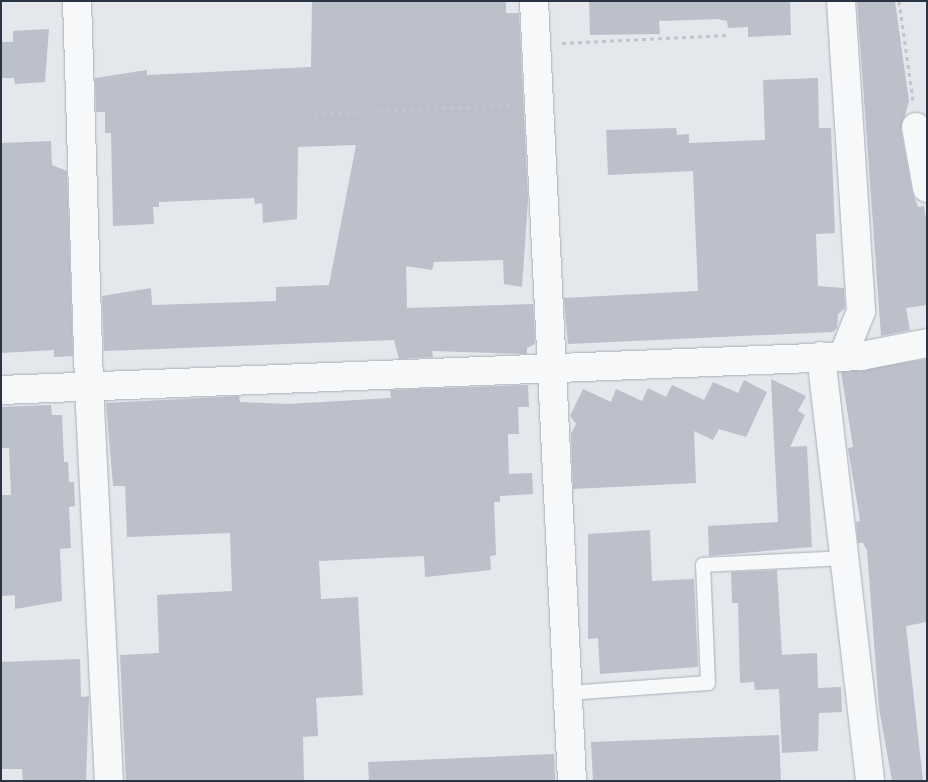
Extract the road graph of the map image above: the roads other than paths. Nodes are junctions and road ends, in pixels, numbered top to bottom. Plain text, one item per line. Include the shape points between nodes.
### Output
1 (77, 1) edge
2 (534, 1) edge
3 (841, 1) edge
4 (916, 127) road end
5 (927, 188) edge
6 (927, 344) edge
7 (832, 356) junction
8 (552, 371) junction
9 (91, 387) junction
10 (1, 390) edge
11 (845, 558) junction
12 (568, 693) junction
13 (109, 781) edge
14 (572, 781) edge
15 (870, 781) edge

1 - 9 street
2 - 8 street
3 - 7 street via 861,310
4 - 5 street
6 - 7 street
7 - 8 street
7 - 11 street
8 - 9 street
8 - 12 street
9 - 10 street
9 - 13 street
11 - 12 lane via 702,565 708,683
11 - 15 street
12 - 14 street

